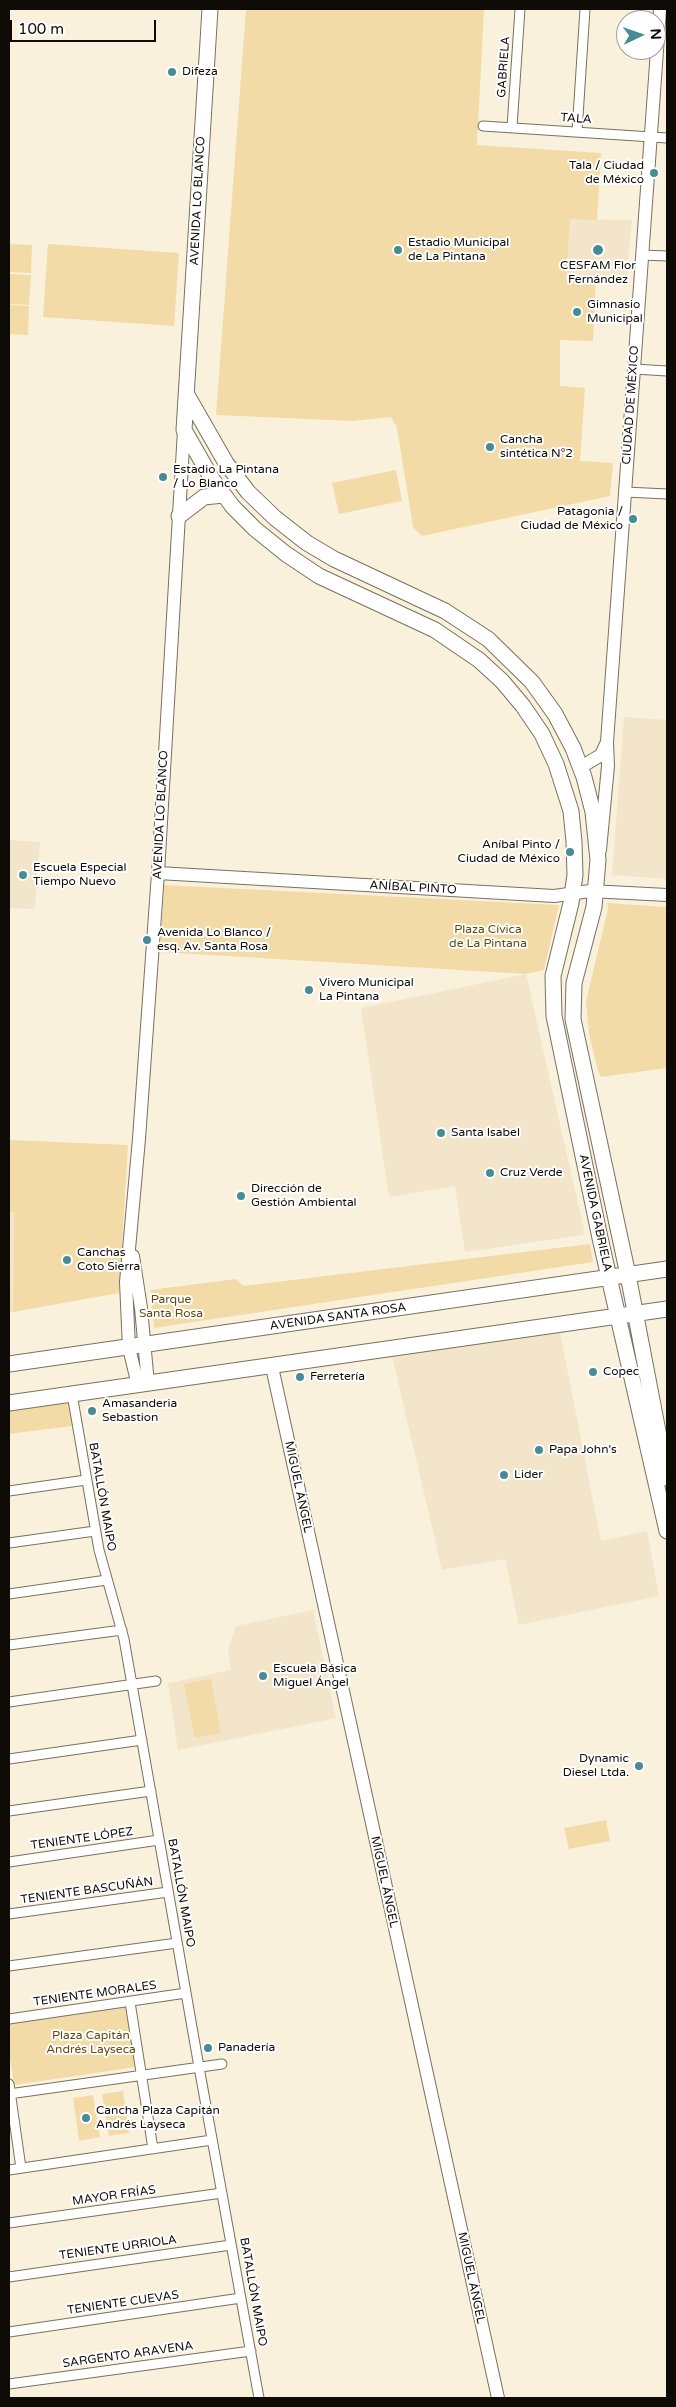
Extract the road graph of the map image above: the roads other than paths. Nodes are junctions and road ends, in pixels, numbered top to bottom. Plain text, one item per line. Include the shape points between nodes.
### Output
1 (210, 9) edge
2 (520, 9) edge
3 (585, 9) edge
4 (659, 60) edge
5 (482, 126) dead end
6 (512, 127) junction
7 (577, 132) junction
8 (650, 137) junction
9 (667, 138) edge
10 (642, 255) junction
11 (667, 256) edge
12 (634, 369) junction
13 (667, 371) edge
14 (186, 394) junction
15 (184, 430) junction
16 (625, 492) junction
17 (667, 494) edge
18 (223, 495) junction
19 (179, 516) junction
20 (390, 585) junction
21 (381, 606) junction
22 (607, 742) junction
23 (580, 767) junction
24 (563, 782) junction
25 (598, 860) junction
26 (158, 873) junction
27 (596, 891) junction
28 (573, 893) junction
29 (667, 895) edge
30 (131, 1236) junction
31 (667, 1269) edge
32 (628, 1275) junction
33 (609, 1278) junction
34 (140, 1299) junction
35 (126, 1301) junction
36 (667, 1309) edge
37 (635, 1314) junction
38 (618, 1317) junction
39 (144, 1346) junction
40 (129, 1348) junction
41 (9, 1364) edge
42 (272, 1367) junction
43 (143, 1385) junction
44 (72, 1394) junction
45 (9, 1403) edge
46 (667, 1478) edge
47 (86, 1480) junction
48 (9, 1491) edge
49 (95, 1531) junction
50 (667, 1531) edge
51 (9, 1543) edge
52 (106, 1580) junction
53 (9, 1594) edge
54 (122, 1630) junction
55 (9, 1645) edge
56 (156, 1681) dead end
57 (132, 1684) junction
58 (9, 1702) edge
59 (142, 1740) junction
60 (9, 1758) edge
61 (151, 1791) junction
62 (9, 1811) edge
63 (159, 1840) junction
64 (9, 1862) edge
65 (168, 1892) junction
66 (9, 1914) edge
67 (177, 1943) junction
68 (9, 1966) edge
69 (186, 1993) junction
70 (130, 2002) junction
71 (9, 2019) edge
72 (222, 2064) dead end
73 (199, 2067) junction
74 (142, 2075) junction
75 (9, 2084) edge
76 (10, 2094) edge
77 (212, 2140) junction
78 (153, 2149) junction
79 (22, 2168) junction
80 (9, 2170) edge
81 (222, 2193) junction
82 (9, 2223) edge
83 (231, 2245) junction
84 (9, 2277) edge
85 (241, 2298) junction
86 (9, 2332) edge
87 (251, 2351) junction
88 (9, 2384) edge
89 (259, 2398) edge
90 (498, 2398) edge

1 - 14 main road, AVENIDA LO BLANCO
2 - 6 street, GABRIELA
3 - 7 street
4 - 8 street, CIUDAD DE MÉXICO
5 - 6 street, TALA
6 - 7 street, TALA
7 - 8 street, TALA
8 - 9 street, TALA
8 - 10 street, CIUDAD DE MÉXICO
10 - 11 street
10 - 12 street, CIUDAD DE MÉXICO
12 - 13 street
12 - 16 street, CIUDAD DE MÉXICO
14 - 15 main road, AVENIDA LO BLANCO
14 - 20 main road, AVENIDA GABRIELA via 216,448 248,492 290,531 334,559
15 - 18 main road, AVENIDA GABRIELA
15 - 19 street, AVENIDA LO BLANCO
16 - 17 street
16 - 22 street, CIUDAD DE MÉXICO
18 - 19 main road via 204,496
18 - 21 main road, AVENIDA GABRIELA via 255,530 286,554 319,576
19 - 26 street, AVENIDA LO BLANCO
20 - 21 main road
20 - 23 main road, AVENIDA GABRIELA via 460,620 504,652 545,698 565,731
21 - 24 main road, AVENIDA GABRIELA via 451,640 491,670 533,720 550,749
22 - 23 street via 601,756
22 - 25 street, CIUDAD DE MÉXICO via 605,812
23 - 24 main road
23 - 25 main road, AVENIDA GABRIELA via 593,812
24 - 28 main road, AVENIDA GABRIELA via 574,842
25 - 27 main road, AVENIDA GABRIELA
26 - 28 street, ANÍBAL PINTO via 554,896
26 - 30 street, AVENIDA LO BLANCO
27 - 28 street, ANÍBAL PINTO
27 - 29 street, ANÍBAL PINTO
27 - 32 main road, AVENIDA GABRIELA via 574,983 573,1011
28 - 33 main road, AVENIDA GABRIELA via 555,968 552,1002
30 - 34 street, AVENIDA LO BLANCO
30 - 35 street, AVENIDA LO BLANCO
31 - 32 main road, AVENIDA SANTA ROSA
32 - 33 main road, AVENIDA SANTA ROSA
32 - 37 main road, AVENIDA GABRIELA
33 - 38 main road, AVENIDA GABRIELA
33 - 39 main road, AVENIDA SANTA ROSA
34 - 35 street
34 - 39 street, AVENIDA LO BLANCO
35 - 40 street, AVENIDA LO BLANCO
36 - 37 main road
37 - 38 main road
37 - 46 main road, AVENIDA GABRIELA
38 - 42 main road
38 - 50 main road, AVENIDA GABRIELA
39 - 40 main road, AVENIDA SANTA ROSA
39 - 43 street, AVENIDA LO BLANCO
40 - 41 main road, AVENIDA SANTA ROSA
40 - 43 street, AVENIDA LO BLANCO
42 - 43 main road
42 - 90 street, MIGUEL ÁNGEL
43 - 44 main road
44 - 45 main road
44 - 47 street, BATALLÓN MAIPO
47 - 48 street
47 - 49 street, BATALLÓN MAIPO
49 - 51 street
49 - 52 street, BATALLÓN MAIPO
52 - 53 street
52 - 54 street, BATALLÓN MAIPO
54 - 55 street
54 - 57 street, BATALLÓN MAIPO
56 - 57 street
57 - 58 street
57 - 59 street, BATALLÓN MAIPO
59 - 60 street
59 - 61 street, BATALLÓN MAIPO
61 - 62 street
61 - 63 street, BATALLÓN MAIPO
63 - 64 street, TENIENTE LÓPEZ
63 - 65 street, BATALLÓN MAIPO
65 - 66 street, TENIENTE BASCUÑÁN
65 - 67 street, BATALLÓN MAIPO
67 - 68 street
67 - 69 street, BATALLÓN MAIPO
69 - 70 street, TENIENTE MORALES
69 - 73 street, BATALLÓN MAIPO
70 - 71 street, TENIENTE MORALES
70 - 74 street
72 - 73 street
73 - 74 street
73 - 77 street, BATALLÓN MAIPO
74 - 76 street
74 - 78 street
75 - 76 street
76 - 79 street
77 - 78 street
77 - 81 street, BATALLÓN MAIPO
78 - 79 street
79 - 80 street
81 - 82 street, MAYOR FRÍAS
81 - 83 street, BATALLÓN MAIPO
83 - 84 street, TENIENTE URRIOLA
83 - 85 street, BATALLÓN MAIPO
85 - 86 street, TENIENTE CUEVAS
85 - 87 street, BATALLÓN MAIPO
87 - 88 street, SARGENTO ARAVENA
87 - 89 street, BATALLÓN MAIPO

